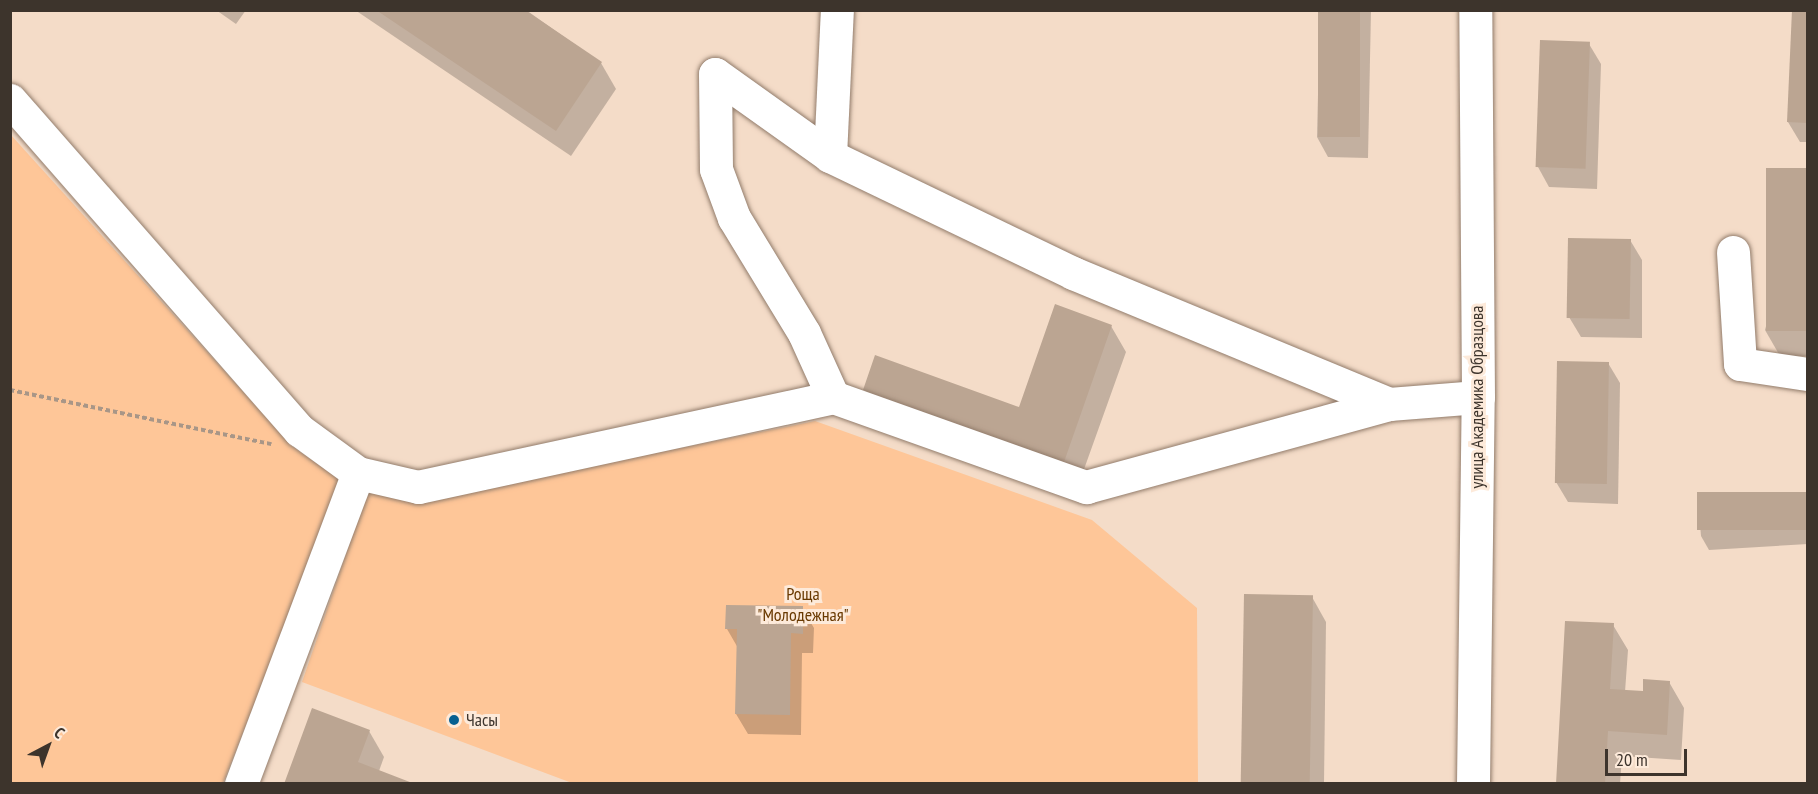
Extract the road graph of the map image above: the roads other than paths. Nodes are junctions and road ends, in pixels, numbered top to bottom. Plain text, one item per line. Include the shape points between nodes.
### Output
1 (837, 10) edge
2 (1475, 10) edge
3 (10, 100) edge
4 (830, 156) junction
5 (1733, 252) dead end
6 (1808, 374) edge
7 (833, 397) junction
8 (1478, 397) junction
9 (1389, 404) junction
10 (358, 472) junction
11 (241, 783) edge
12 (1473, 783) edge

1 - 4 street
2 - 8 street, улица Академика Образцова
3 - 10 street via 298,430
4 - 7 street via 715,74 716,169 734,218 804,333
4 - 9 street via 1073,273
5 - 6 street via 1740,364
7 - 9 street via 1086,487
7 - 10 street via 418,487
8 - 9 street
8 - 12 street, улица Академика Образцова
10 - 11 street

